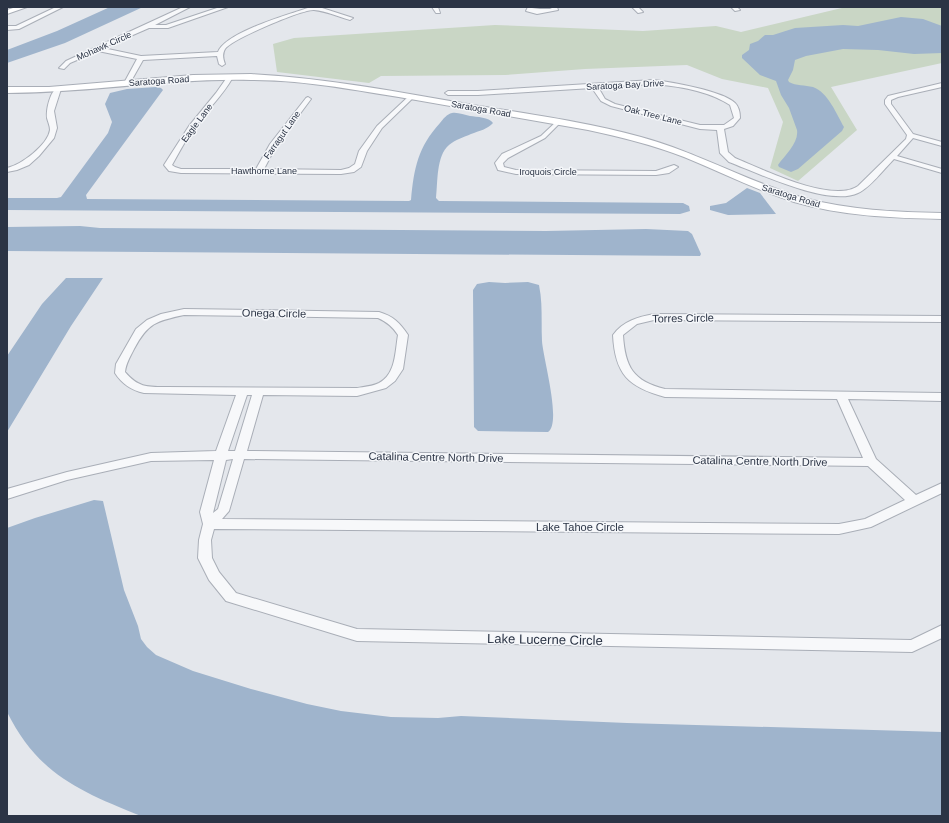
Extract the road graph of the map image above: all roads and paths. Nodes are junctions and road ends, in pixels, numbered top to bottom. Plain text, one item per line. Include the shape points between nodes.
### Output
1 (12, 7) edge
2 (23, 7) edge
3 (60, 7) edge
4 (187, 7) edge
5 (225, 7) edge
6 (537, 7) edge
7 (545, 7) edge
8 (551, 7) edge
9 (635, 7) edge
10 (7, 8) edge
11 (315, 8) edge
12 (7, 12) edge
13 (640, 12) dead end
14 (350, 18) dead end
15 (148, 26) junction
16 (7, 28) edge
17 (99, 49) junction
18 (220, 54) junction
19 (141, 58) junction
20 (149, 58) junction
21 (222, 64) dead end
22 (62, 68) dead end
23 (230, 77) junction
24 (131, 83) junction
25 (942, 85) edge
26 (594, 86) junction
27 (58, 89) junction
28 (7, 90) edge
29 (448, 93) dead end
30 (411, 97) junction
31 (308, 99) dead end
32 (558, 122) junction
33 (720, 128) junction
34 (911, 135) junction
35 (942, 144) edge
36 (893, 157) junction
37 (674, 167) dead end
38 (172, 169) joint
39 (7, 170) edge
40 (259, 171) junction
41 (942, 171) edge
42 (942, 216) edge
43 (942, 319) edge
44 (244, 391) junction
45 (259, 391) junction
46 (841, 396) junction
47 (942, 397) edge
48 (222, 455) junction
49 (240, 455) junction
50 (871, 462) junction
51 (942, 488) edge
52 (7, 494) edge
53 (914, 501) junction
54 (209, 524) junction
55 (942, 631) edge

1 - 10 street
2 - 12 street
3 - 16 street via 17,28
4 - 15 street, Mohawk Circle
5 - 15 street, Mohawk Circle via 166,27
6 - 7 street
6 - 8 street via 528,10 555,10
9 - 13 street
11 - 14 street
11 - 18 street via 238,37 224,47
15 - 17 street, Mohawk Circle
17 - 19 street
17 - 22 street, Mohawk Circle via 68,62
18 - 20 street
18 - 21 street
19 - 20 street
19 - 24 street
20 - 24 street
23 - 24 street, Saratoga Road
23 - 30 street, Saratoga Road via 312,81
23 - 38 street, Eagle Lane via 188,132 168,165
24 - 27 street, Saratoga Road
25 - 34 street via 888,99 888,104
26 - 29 street, Saratoga Bay Drive
26 - 33 street, Oak Tree Lane via 603,100 613,105 700,127
26 - 33 street, Saratoga Bay Drive via 663,83 719,97 732,104 737,118 733,124
27 - 28 street, Saratoga Road
27 - 39 street via 50,111 54,131 50,138 26,164
30 - 32 street, Saratoga Road
30 - 40 street, Hawthorne Lane via 379,127 355,168 341,172
31 - 40 street, Farragut Lane via 273,146
32 - 37 street, Iroquois Circle via 543,137 505,156 499,163 501,168 516,172 656,173 666,172
32 - 42 street, Saratoga Road via 649,142 800,200 858,212
33 - 36 street via 724,153 732,160 779,179 828,193 845,194 858,190
34 - 35 street
34 - 36 street
36 - 41 street
38 - 40 street, Hawthorne Lane
43 - 46 street, Torres Circle via 654,317 628,325 618,335 620,355 626,371 637,383 655,391 675,394
44 - 45 street, Onega Circle
44 - 45 street, Onega Circle via 136,389 129,385 120,373 121,364 139,331 150,322 164,316 184,312 379,315 397,326 402,335 398,369 382,386 357,392
44 - 48 street
45 - 49 street
46 - 47 street, Torres Circle
46 - 50 street
48 - 49 street, Catalina Centre North Drive
48 - 52 street, Catalina Centre North Drive via 151,457 67,476
48 - 54 street, Lake Lucerne Circle via 206,512
49 - 50 street, Catalina Centre North Drive
49 - 54 street via 222,511
50 - 53 street
51 - 53 street, Lake Tahoe Circle
53 - 54 street, Lake Tahoe Circle via 867,524 839,529
54 - 55 street, Lake Lucerne Circle via 205,540 205,558 214,576 231,597 357,635 912,646

